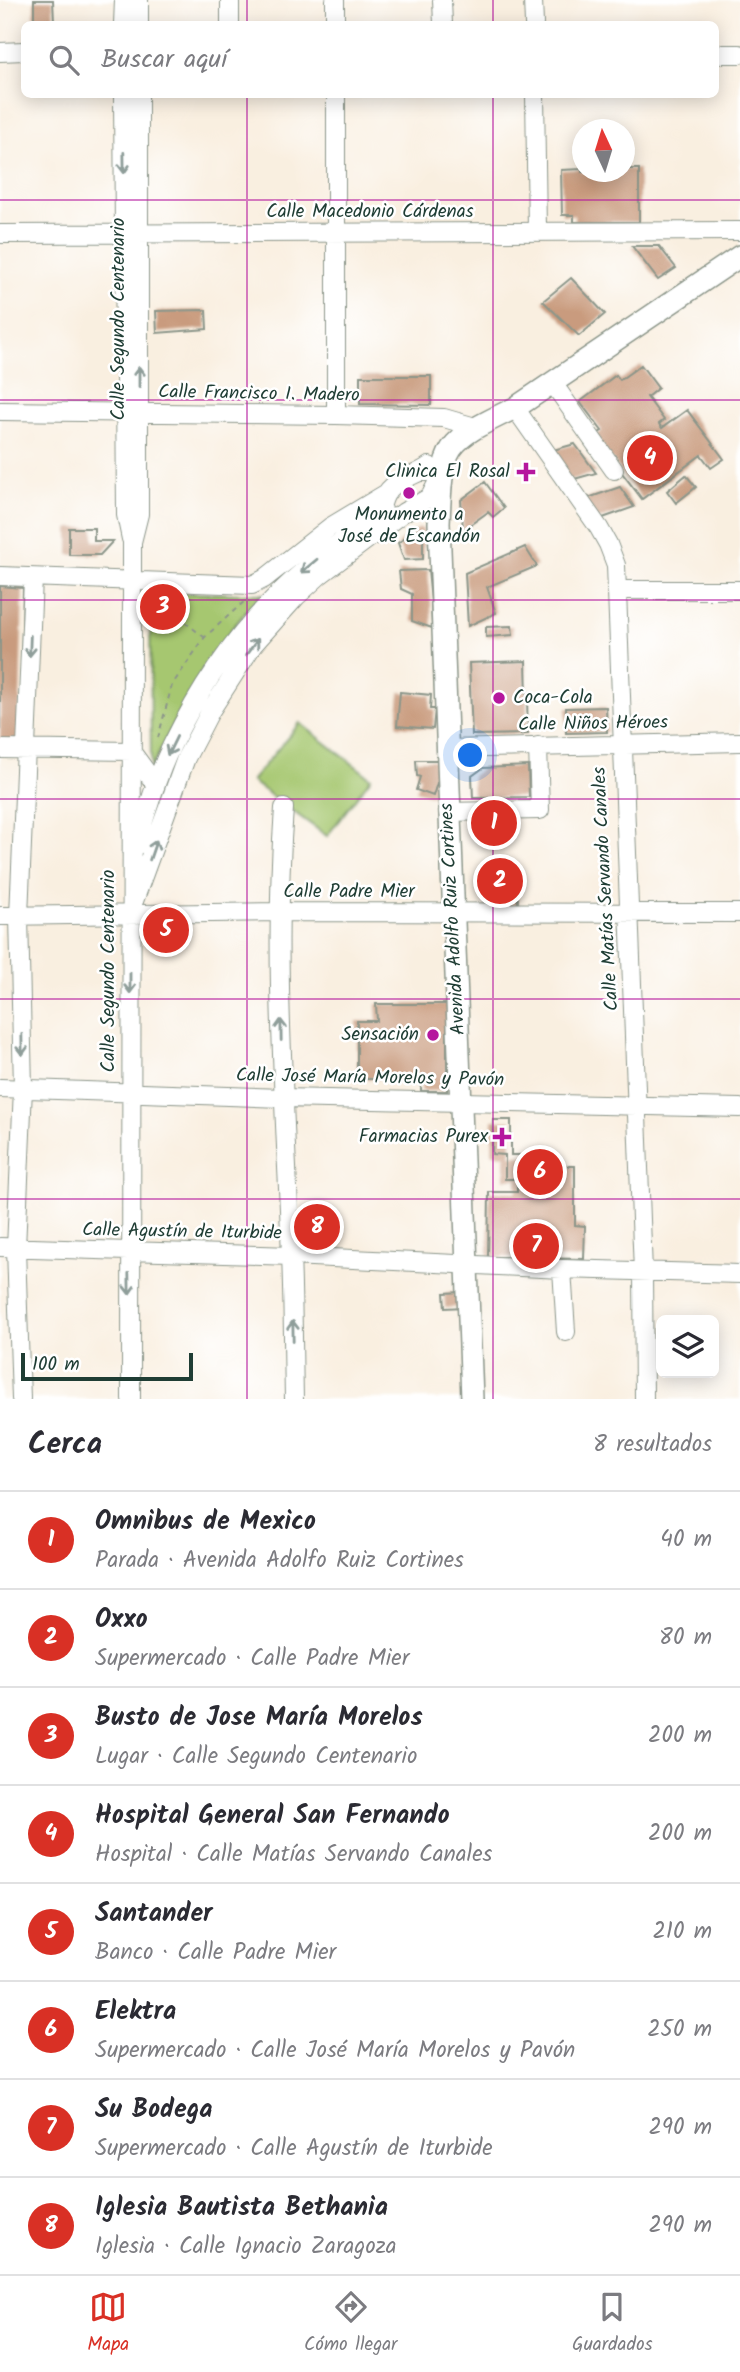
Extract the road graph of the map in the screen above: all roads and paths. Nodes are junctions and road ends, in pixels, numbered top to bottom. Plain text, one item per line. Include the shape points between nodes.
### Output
1 (124, 0) edge
2 (139, 0) edge
3 (230, 0) edge
4 (335, 0) edge
5 (442, 0) edge
6 (533, 0) edge
7 (123, 21) edge
8 (139, 21) edge
9 (230, 21) edge
10 (335, 21) edge
11 (443, 21) edge
12 (534, 21) edge
13 (21, 51) edge
14 (0, 52) edge
15 (719, 54) edge
16 (740, 54) edge
17 (123, 98) edge
18 (139, 98) edge
19 (335, 98) edge
20 (536, 98) edge
21 (537, 231) junction
22 (740, 231) edge
23 (133, 232) junction
24 (0, 234) edge
25 (336, 234) junction
26 (740, 256) edge
27 (552, 382) junction
28 (515, 408) junction
29 (0, 411) edge
30 (132, 414) junction
31 (336, 415) junction
32 (475, 427) junction
33 (614, 470) dead end
34 (430, 475) junction
35 (384, 502) junction
36 (412, 508) junction
37 (439, 523) junction
38 (0, 576) edge
39 (33, 578) junction
40 (132, 582) junction
41 (616, 590) junction
42 (740, 590) edge
43 (249, 597) dead end
44 (177, 617) dead end
45 (205, 637) junction
46 (224, 671) junction
47 (740, 742) edge
48 (621, 744) junction
49 (538, 746) junction
50 (156, 747) dead end
51 (0, 749) edge
52 (26, 749) junction
53 (447, 749) junction
54 (131, 751) junction
55 (156, 785) junction
56 (284, 808) dead end
57 (448, 812) junction
58 (130, 862) junction
59 (279, 912) junction
60 (452, 913) junction
61 (629, 913) junction
62 (740, 913) edge
63 (130, 915) junction
64 (0, 916) edge
65 (19, 916) junction
66 (0, 1087) edge
67 (23, 1088) junction
68 (130, 1093) junction
69 (282, 1098) junction
70 (462, 1101) junction
71 (637, 1107) junction
72 (740, 1108) edge
73 (8, 1248) edge
74 (129, 1252) junction
75 (291, 1256) junction
76 (468, 1263) junction
77 (562, 1269) junction
78 (643, 1272) junction
79 (740, 1274) edge
80 (566, 1332) dead end
81 (21, 1399) edge
82 (131, 1399) edge
83 (294, 1399) edge
84 (472, 1399) edge
85 (644, 1399) edge

1 - 7 street
2 - 8 street
3 - 9 street
4 - 10 street
5 - 11 street
6 - 12 street
13 - 14 street
15 - 16 street
17 -> 23 street, Calle Segundo Centenario
18 - 23 street, Calle Segundo Centenario
19 - 25 street
20 - 21 street
21 - 22 street, Calle Macedonio Cárdenas
21 - 25 street, Calle Macedonio Cárdenas
23 - 24 street, Calle Macedonio Cárdenas
23 - 25 street, Calle Macedonio Cárdenas
23 - 30 street, Calle Segundo Centenario
25 - 31 street
26 - 27 main road
27 - 28 main road
27 - 33 street
28 - 32 main road
28 - 41 street, Calle Matías Servando Canales via 608,544
29 - 30 street, Calle Francisco I. Madero
30 - 31 street, Calle Francisco I. Madero
30 - 40 street, Calle Segundo Centenario via 126,515 132,542
31 - 32 street, Calle Francisco I. Madero via 443,418
32 - 34 main road, Avenida Adolfo Ruiz Cortines via 454,442
34 - 35 street via 397,482
34 - 36 street via 434,492
34 - 37 main road, Avenida Adolfo Ruiz Cortines
35 - 36 street via 390,513
35 - 40 street via 330,527 252,585
35 -> 46 street via 266,606
36 - 37 main road via 430,509
46 -> 36 street via 320,575
37 - 53 main road, Avenida Adolfo Ruiz Cortines
38 - 39 street
39 - 40 street
39 -> 52 street
40 - 54 street, Calle Segundo Centenario
41 - 42 street
41 - 48 street, Calle Matías Servando Canales
43 - 45 path
44 - 45 path
45 - 50 path via 172,685
46 -> 55 street via 172,746
63 -> 46 street via 186,758 211,710
47 - 48 street, Calle Niños Héroes
48 - 49 street, Calle Niños Héroes
48 - 61 street, Calle Matías Servando Canales
49 - 53 street, Calle Niños Héroes
49 - 57 street via 540,810
51 - 52 street
52 - 54 street
52 - 65 street
53 - 57 main road, Avenida Adolfo Ruiz Cortines
54 - 55 street
54 - 58 street, Calle Segundo Centenario
55 - 58 street
56 - 59 street
57 - 60 main road, Avenida Adolfo Ruiz Cortines
58 - 63 street, Calle Segundo Centenario
59 - 60 street, Calle Padre Mier
59 - 63 street, Calle Padre Mier
69 -> 59 street
60 - 61 street, Calle Padre Mier
60 - 70 main road, Avenida Adolfo Ruiz Cortines
61 - 62 street, Calle Padre Mier
61 - 71 street, Calle Matías Servando Canales
63 - 65 street, Calle Padre Mier
63 -> 68 street, Calle Segundo Centenario
64 - 65 street, Calle Padre Mier
65 -> 67 street
66 - 67 street, Calle José María Morelos y Pavón
67 - 68 street, Calle José María Morelos y Pavón
67 - 73 street
68 - 69 street, Calle José María Morelos y Pavón
68 - 74 street, Calle Segundo Centenario
69 - 70 street, Calle José María Morelos y Pavón
69 - 75 street
70 - 71 street, Calle José María Morelos y Pavón
70 - 76 main road, Avenida Adolfo Ruiz Cortines
71 - 72 street, Calle José María Morelos y Pavón
71 - 78 street, Calle Matías Servando Canales
73 - 74 street, Calle Agustín de Iturbide
73 - 81 street
74 - 75 street, Calle Agustín de Iturbide
74 -> 82 street, Calle Segundo Centenario
75 - 76 street, Calle Agustín de Iturbide
83 -> 75 street
76 - 77 street, Calle Agustín de Iturbide
76 - 84 main road, Avenida Adolfo Ruiz Cortines
77 - 78 street, Calle Agustín de Iturbide
77 - 80 street
78 - 79 street, Calle Agustín de Iturbide
78 - 85 street, Calle Matías Servando Canales

